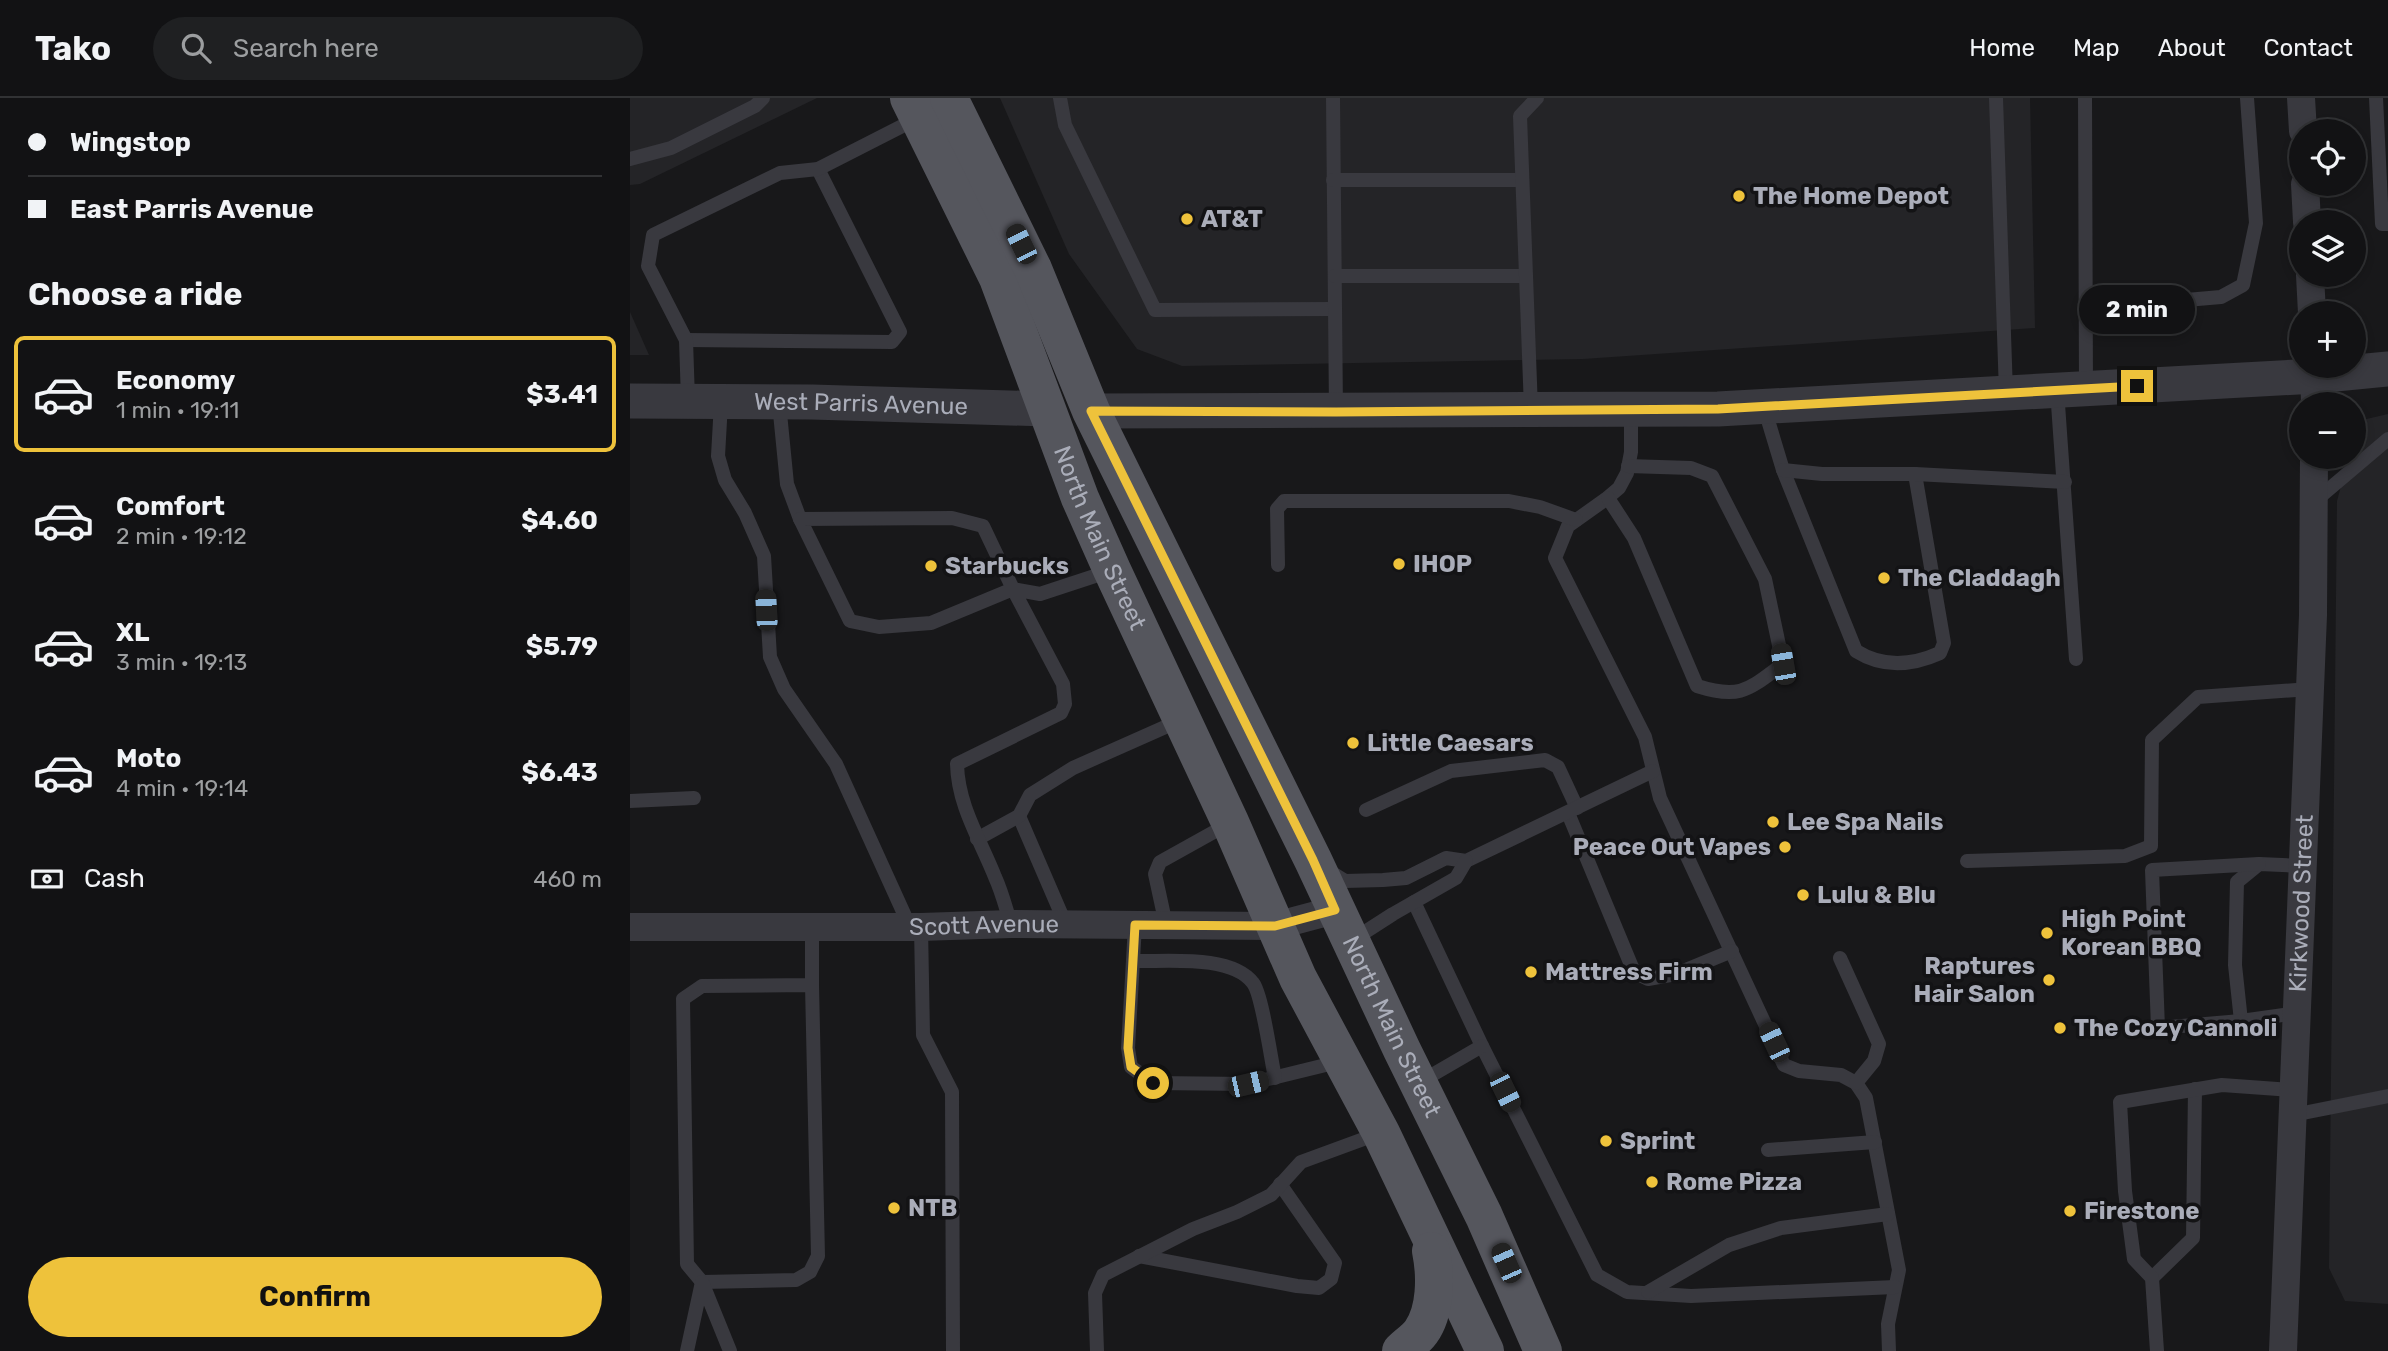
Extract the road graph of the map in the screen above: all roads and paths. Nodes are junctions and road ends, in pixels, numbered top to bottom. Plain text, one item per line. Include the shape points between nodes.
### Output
1 (763, 98) edge
2 (1060, 98) edge
3 (1333, 98) edge
4 (1537, 98) edge
5 (1996, 98) edge
6 (2085, 98) edge
7 (2247, 98) edge
8 (2301, 98) edge
9 (2376, 98) edge
10 (2381, 98) edge
11 (926, 104) edge
12 (2302, 119) edge
13 (630, 159) edge
14 (818, 169) junction
15 (1333, 180) junction
16 (1522, 180) junction
17 (2388, 224) edge
18 (1335, 276) junction
19 (1525, 276) junction
20 (2086, 302) junction
21 (1335, 309) junction
22 (686, 340) junction
23 (2388, 369) edge
24 (2315, 382) edge
25 (2072, 390) junction
26 (2006, 393) junction
27 (630, 401) edge
28 (704, 401) junction
29 (779, 402) junction
30 (1764, 407) junction
31 (1046, 410) junction
32 (1531, 410) junction
33 (1631, 410) junction
34 (1091, 411) junction
35 (1336, 412) junction
36 (2388, 439) edge
37 (1628, 466) junction
38 (2314, 469) edge
39 (1783, 470) junction
40 (1915, 474) junction
41 (2065, 482) junction
42 (1608, 498) junction
43 (2314, 501) junction
44 (800, 519) junction
45 (1576, 520) junction
46 (1278, 565) dead end
47 (1111, 570) junction
48 (1013, 590) junction
49 (2076, 659) dead end
50 (2310, 689) junction
51 (1181, 719) junction
52 (1653, 771) junction
53 (694, 798) dead end
54 (630, 801) edge
55 (1366, 810) dead end
56 (1573, 810) junction
57 (1019, 816) junction
58 (1230, 822) junction
59 (977, 839) junction
60 (2151, 846) junction
61 (1313, 860) junction
62 (1466, 861) junction
63 (1967, 861) dead end
64 (2259, 864) junction
65 (2303, 866) junction
66 (2151, 870) junction
67 (1414, 902) junction
68 (1010, 924) junction
69 (1066, 925) junction
70 (1135, 925) junction
71 (1166, 925) junction
72 (1275, 926) junction
73 (1343, 926) junction
74 (630, 927) edge
75 (812, 927) junction
76 (916, 927) junction
77 (1732, 951) junction
78 (1840, 958) dead end
79 (1133, 961) junction
80 (812, 985) junction
81 (2297, 1013) junction
82 (2241, 1021) junction
83 (1482, 1046) junction
84 (1343, 1060) junction
85 (1275, 1078) junction
86 (1418, 1083) junction
87 (1856, 1083) junction
88 (2195, 1089) junction
89 (2388, 1096) edge
90 (2293, 1102) junction
91 (1381, 1133) junction
92 (1875, 1142) junction
93 (1768, 1150) dead end
94 (1280, 1184) junction
95 (1888, 1214) junction
96 (1427, 1232) junction
97 (1139, 1256) junction
98 (2152, 1278) junction
99 (702, 1282) junction
100 (1895, 1287) junction
101 (1647, 1293) junction
102 (687, 1351) edge
103 (730, 1351) edge
104 (953, 1351) edge
105 (1097, 1351) edge
106 (1401, 1351) edge
107 (1485, 1351) edge
108 (1543, 1351) edge
109 (1889, 1351) edge
110 (2157, 1351) edge
111 (2283, 1351) edge

1 - 13 lane via 671,148
2 - 21 lane via 1065,125 1155,310
3 - 15 lane
4 - 16 lane via 1520,116
5 - 26 lane
6 - 20 lane
7 - 20 lane via 2256,223 2243,285 2221,297
8 - 12 street
9 - 10 lane
9 - 17 lane via 2382,224
11 - 14 lane
11 - 31 main road, North Main Street via 998,278
11 - 34 main road, North Main Street via 1033,269
14 - 22 lane via 780,173 653,235 648,266
14 - 22 lane via 900,332 892,342
15 - 16 lane
15 - 18 lane
16 - 19 lane
18 - 19 lane
18 - 21 lane
19 - 32 lane
20 - 25 lane
21 - 35 lane
22 - 28 lane
23 - 24 street
24 - 25 street
25 - 26 street
25 - 41 lane
26 - 30 street
27 - 28 street, West Parris Avenue
28 - 29 street, West Parris Avenue
28 - 76 lane via 725,480 764,556 770,657 784,689 836,764
29 - 31 street, West Parris Avenue
29 - 44 lane via 788,484
30 - 33 street
30 - 39 lane
31 - 34 street, West Parris Avenue
31 - 47 main road, North Main Street
32 - 33 street
32 - 35 street
33 - 37 lane
34 - 35 street
34 - 61 main road, North Main Street
36 - 43 lane
37 - 42 lane via 1619,488
37 - 42 lane via 1691,468 1712,475 1766,579 1783,664 1747,690 1720,694 1697,686 1634,538
38 - 43 street, Kirkwood Street
39 - 40 lane
39 - 40 lane via 1856,651 1873,661 1895,663 1927,659 1940,653 1944,643
40 - 41 lane
41 - 49 lane
42 - 45 lane
43 - 50 street, Kirkwood Street
44 - 48 lane via 953,518 983,526
44 - 48 lane via 849,621 879,627 931,623
45 - 46 lane via 1509,501 1284,501 1277,509
45 - 52 lane via 1567,526 1555,558 1645,737
47 - 48 lane via 1040,594
47 - 51 main road, North Main Street
48 - 59 lane via 1063,684 1065,704 1061,713 957,764 957,780
50 - 60 lane via 2198,697 2151,740
50 - 65 street, Kirkwood Street
51 - 57 lane via 1073,768 1030,795
51 - 58 main road, North Main Street
52 - 56 lane
52 - 77 lane via 1660,798
53 - 54 lane
55 - 56 lane via 1451,771 1545,760 1558,767
56 - 62 lane
56 - 77 lane via 1634,972 1648,979 1676,974
57 - 59 lane
57 - 69 lane
58 - 71 lane via 1160,862 1155,874
58 - 72 main road, North Main Street
59 - 68 lane via 996,878
60 - 63 lane via 2125,856
60 - 66 lane
61 - 62 lane via 1345,881 1406,878 1446,858
61 - 73 main road, North Main Street
62 - 67 lane via 1456,878
64 - 65 lane
64 - 66 lane
64 - 82 lane via 2237,883 2235,965
65 - 81 street, Kirkwood Street
66 - 82 lane via 2158,1028
67 - 73 lane
67 - 83 lane
68 - 69 street, Scott Avenue
68 - 76 street, Scott Avenue
69 - 70 street, Scott Avenue
70 - 71 street, Scott Avenue
70 - 79 lane
71 - 72 street, Scott Avenue
72 - 73 street, Scott Avenue
72 - 84 main road, North Main Street
73 - 86 main road, North Main Street
74 - 75 street, Scott Avenue
75 - 76 street, Scott Avenue
75 - 80 lane
76 - 104 lane via 923,1035 952,1092
77 - 87 lane via 1784,1065 1841,1075
78 - 87 lane via 1879,1044 1874,1061
79 - 85 lane via 1216,963 1238,970 1254,983
79 - 85 lane via 1131,1067 1153,1083 1248,1084
80 - 99 lane via 818,1256 810,1272 796,1280
80 - 99 lane via 702,986 683,999 687,1264
81 - 82 lane
81 - 90 street, Kirkwood Street
83 - 86 lane
83 - 101 lane via 1597,1275 1627,1292
84 - 85 lane
84 - 91 main road, North Main Street
86 - 108 main road, North Main Street via 1484,1216
87 - 92 lane via 1867,1098
88 - 90 lane via 2222,1085
88 - 98 lane via 2193,1238
88 - 98 lane via 2120,1102 2134,1259
89 - 90 lane
90 - 111 street, Kirkwood Street
91 - 94 lane via 1301,1162
91 - 96 main road, North Main Street
92 - 93 lane
92 - 95 lane
94 - 97 lane via 1271,1195
94 - 97 lane via 1335,1263 1331,1279 1319,1287
95 - 100 lane via 1899,1270
95 - 101 lane via 1781,1228 1729,1245
96 - 106 main road via 1433,1261 1430,1312 1420,1334
96 - 107 main road, North Main Street
97 - 105 lane via 1103,1275 1095,1293
98 - 110 lane
99 - 102 lane
99 - 103 lane
100 - 101 lane via 1691,1296
100 - 109 lane via 1888,1324

